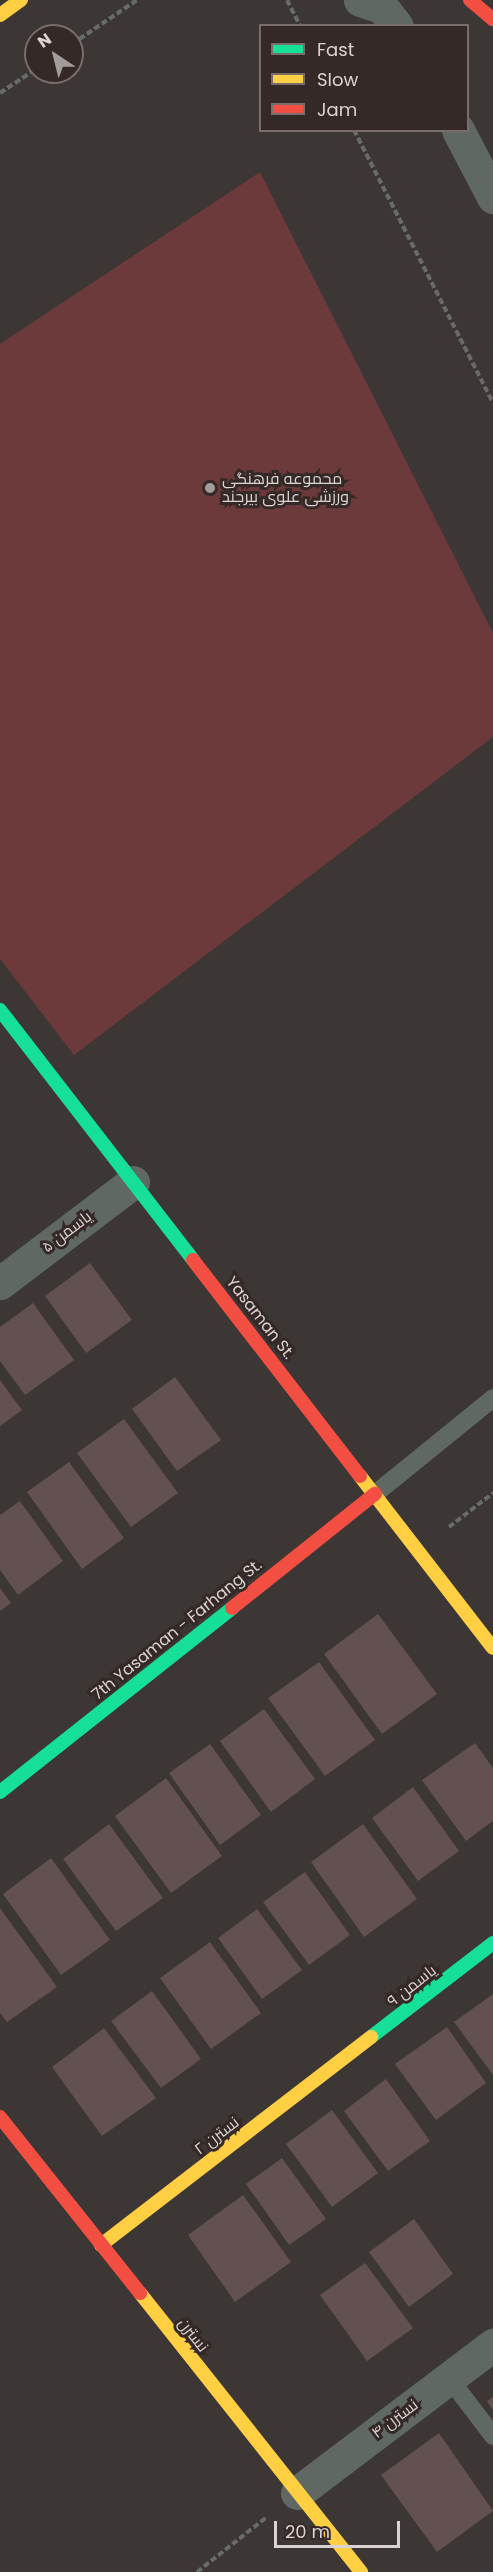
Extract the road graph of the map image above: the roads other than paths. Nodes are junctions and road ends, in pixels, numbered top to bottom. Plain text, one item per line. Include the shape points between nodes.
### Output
1 (21, 0) edge
2 (360, 0) edge
3 (470, 0) edge
4 (0, 15) edge
5 (493, 19) edge
6 (396, 24) edge
7 (459, 132) edge
8 (493, 197) edge
9 (0, 1010) edge
10 (133, 1182) junction
11 (0, 1283) edge
12 (493, 1398) edge
13 (375, 1494) junction
14 (493, 1648) edge
15 (0, 1792) edge
16 (493, 1943) edge
17 (352, 2055) joint
18 (0, 2117) edge
19 (101, 2245) junction
20 (493, 2345) edge
21 (449, 2378) junction
22 (493, 2436) edge
23 (297, 2493) junction
24 (361, 2572) edge

1 - 4 street
2 - 6 street via 382,6
3 - 5 street
7 - 8 street
9 - 10 street, Yasaman St.
10 - 11 street, یاسمن ۵
10 - 13 street, Yasaman St.
12 - 13 lane
13 - 14 street, Yasaman St.
13 - 15 street, 7th Yasaman - Farhang St.
16 - 17 street, یاسمن ۹
17 - 19 street, نسترن ۲
18 - 19 street, نسترن
19 - 23 street, نسترن
20 - 21 street, نسترن ۴
21 - 22 lane
21 - 23 street, نسترن ۴
23 - 24 street, نسترن

